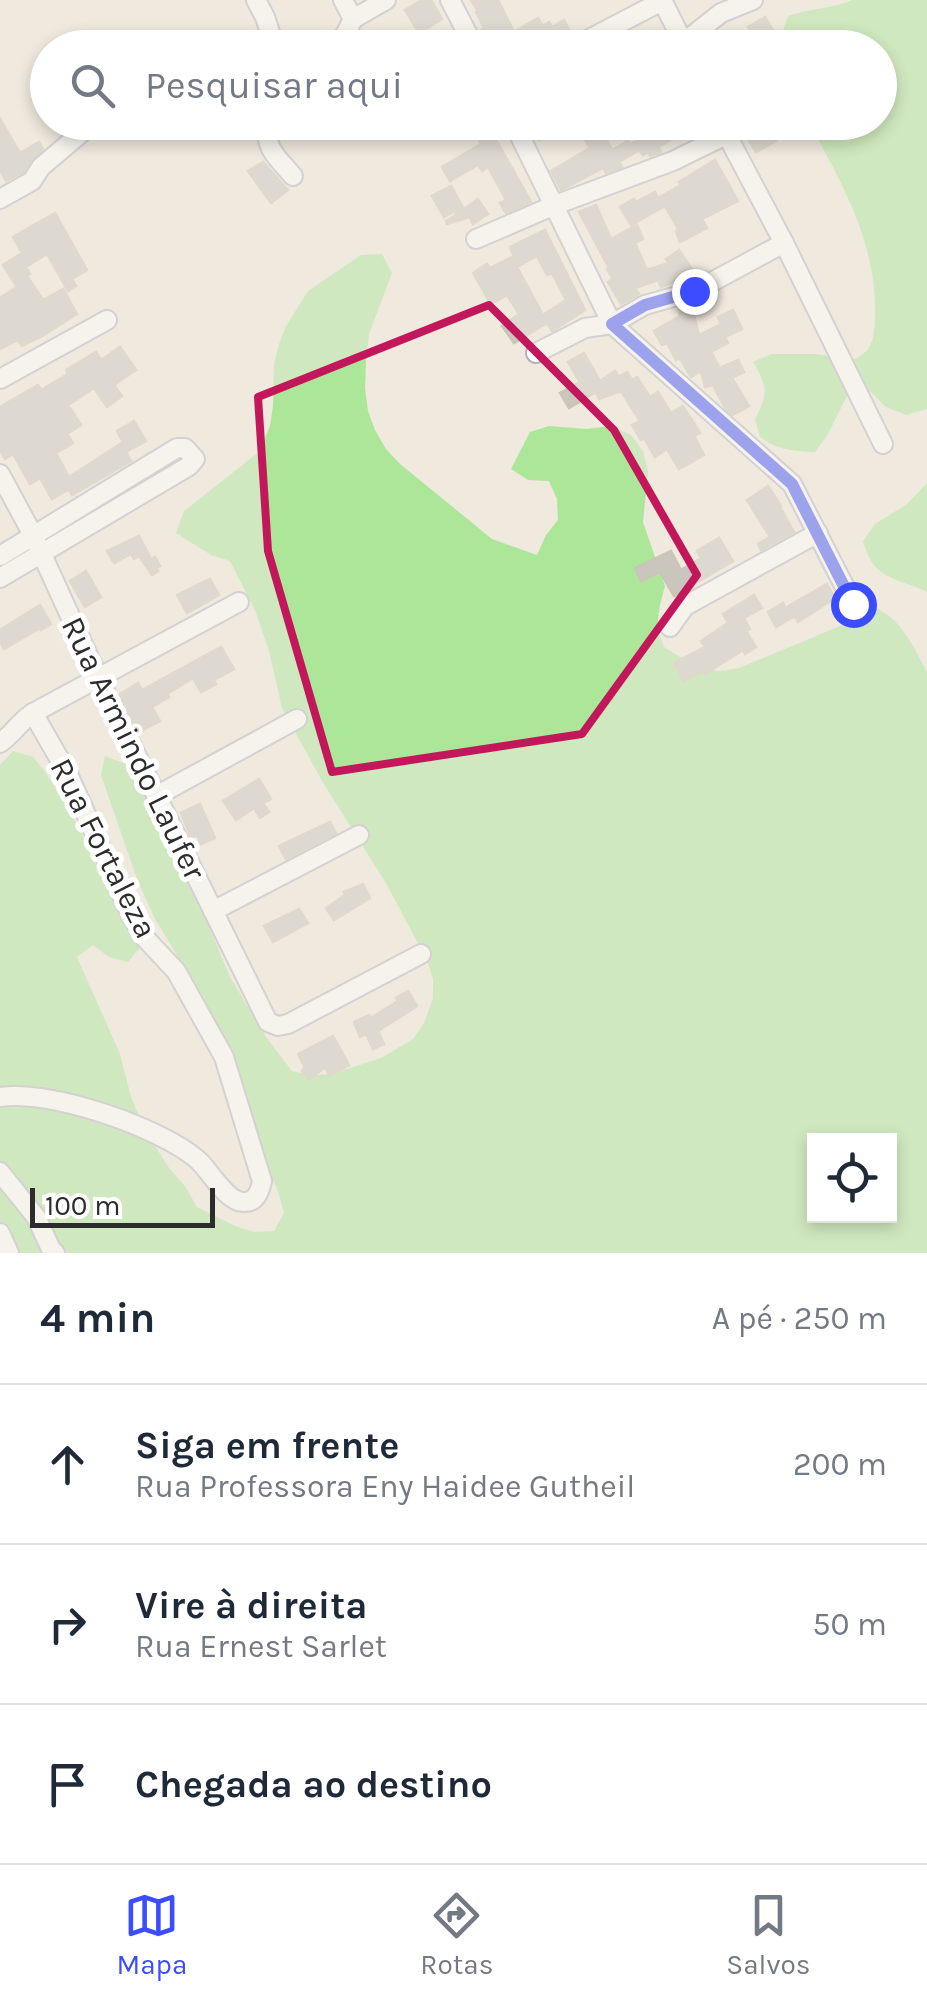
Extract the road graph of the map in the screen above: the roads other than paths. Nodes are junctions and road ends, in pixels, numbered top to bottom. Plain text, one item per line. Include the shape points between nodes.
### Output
1 (256, 0) edge
2 (343, 0) edge
3 (386, 0) edge
4 (450, 0) edge
5 (662, 0) edge
6 (752, 0) edge
7 (353, 18) junction
8 (269, 30) edge
9 (347, 30) edge
10 (466, 30) edge
11 (606, 30) edge
12 (677, 30) edge
13 (702, 30) edge
14 (73, 140) edge
15 (266, 140) edge
16 (522, 140) edge
17 (706, 140) edge
18 (729, 140) edge
19 (293, 176) dead end
20 (0, 199) edge
21 (555, 205) junction
22 (476, 239) dead end
23 (784, 243) junction
24 (106, 320) dead end
25 (612, 324) junction
26 (536, 353) dead end
27 (0, 379) edge
28 (883, 444) dead end
29 (0, 474) edge
30 (818, 534) junction
31 (38, 546) junction
32 (0, 556) edge
33 (0, 578) edge
34 (239, 602) dead end
35 (853, 604) dead end
36 (670, 627) dead end
37 (98, 677) junction
38 (33, 713) junction
39 (297, 719) dead end
40 (0, 742) edge
41 (156, 796) junction
42 (359, 836) dead end
43 (213, 912) junction
44 (421, 954) dead end
45 (0, 1098) edge
46 (0, 1172) edge
47 (0, 1233) edge
48 (9, 1253) edge
49 (55, 1253) edge

1 - 8 street
2 - 7 street
3 - 7 street
4 - 10 street
5 - 11 street
5 - 12 street
6 - 13 street
7 - 9 street
14 - 20 street via 32,181
15 - 19 street
16 - 21 street
17 - 21 street via 674,160
18 - 23 street
21 - 22 street
21 - 25 street
23 - 25 street via 694,291 645,305
23 - 28 street
24 - 27 street
25 - 26 street via 584,328
25 - 30 street via 792,484
29 - 31 street, Rua Armindo Laufer
30 - 35 street
30 - 36 street via 685,606
31 - 31 street via 188,466 195,459 191,452 177,448
31 - 32 street
31 - 33 street
31 - 37 street, Rua Armindo Laufer
34 - 37 street
37 - 38 street
37 - 41 street, Rua Armindo Laufer
38 - 40 street, Rua Fortaleza
38 - 45 street, Rua Fortaleza via 131,915 176,971 224,1057 260,1192 253,1200 235,1199 170,1140 103,1114 38,1097
39 - 41 street
41 - 43 street, Rua Armindo Laufer
42 - 43 street
43 - 44 street, Rua Armindo Laufer via 268,1022 278,1026
46 - 49 street
47 - 48 street

